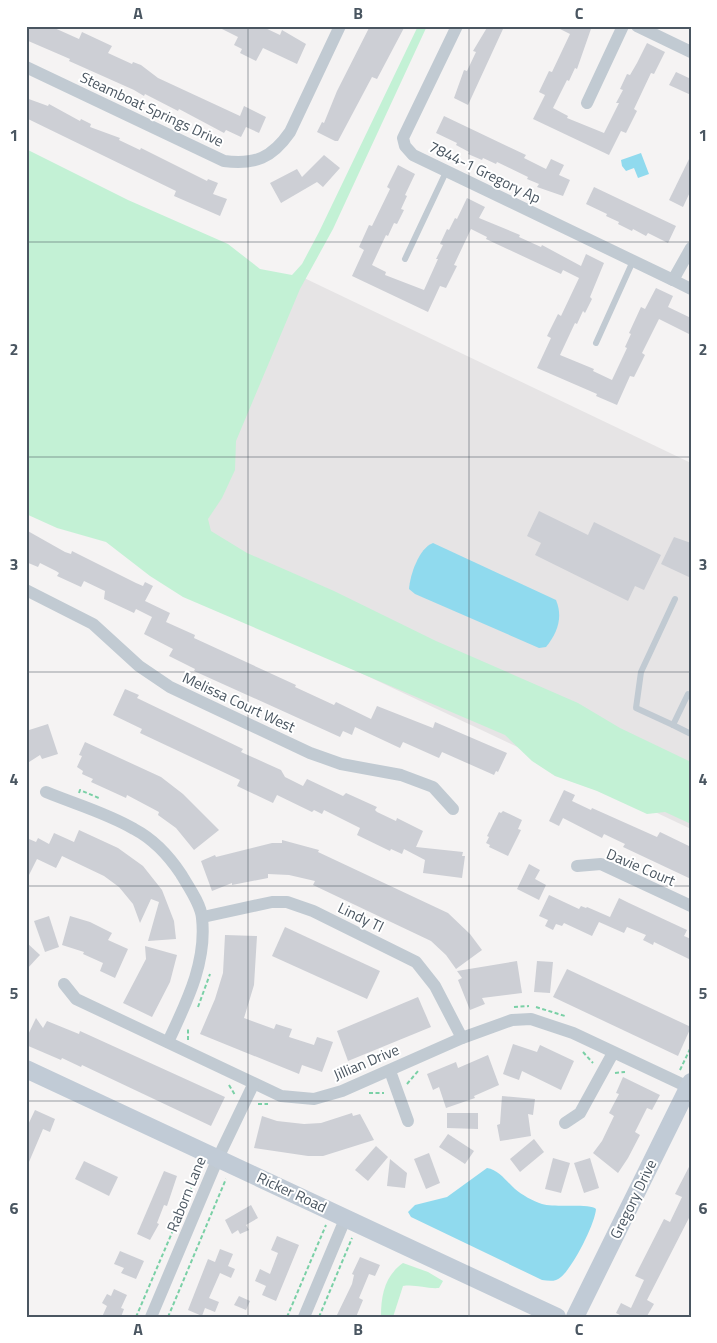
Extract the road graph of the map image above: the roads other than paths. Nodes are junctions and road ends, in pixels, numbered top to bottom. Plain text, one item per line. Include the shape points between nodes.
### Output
1 (457, 26) edge
2 (623, 26) edge
3 (637, 26) edge
4 (336, 27) edge
5 (691, 52) edge
6 (26, 67) edge
7 (586, 104) dead end
8 (446, 172) junction
9 (691, 248) edge
10 (405, 258) dead end
11 (633, 261) junction
12 (673, 280) junction
13 (691, 289) edge
14 (596, 343) dead end
15 (26, 590) edge
16 (675, 598) dead end
17 (691, 695) edge
18 (673, 725) junction
19 (691, 734) edge
20 (46, 792) dead end
21 (452, 809) dead end
22 (578, 866) dead end
23 (691, 906) edge
24 (202, 917) junction
25 (64, 984) dead end
26 (462, 1038) junction
27 (168, 1042) junction
28 (613, 1052) junction
29 (26, 1069) edge
30 (390, 1071) junction
31 (682, 1079) edge
32 (253, 1085) junction
33 (408, 1121) dead end
34 (565, 1123) dead end
35 (210, 1159) junction
36 (343, 1222) junction
37 (151, 1317) edge
38 (304, 1317) edge
39 (557, 1317) edge
40 (575, 1317) edge

1 - 8 street, 7844-1 Gregory Ap via 404,138 405,146 413,155
2 - 7 street
3 - 5 street
4 - 6 street, Steamboat Springs Drive via 290,132 281,145 254,162 224,160
8 - 10 lane
8 - 11 street, 7844-1 Gregory Ap
9 - 12 street
11 - 12 street, 7844-1 Gregory Ap
11 - 14 lane
12 - 13 street, 7844-1 Gregory Ap
15 - 21 street, Melissa Court West via 93,624 139,666 170,687 310,753 341,764 401,775 433,787
16 - 18 lane via 641,672 636,708
17 - 18 lane via 688,694
18 - 19 lane
20 - 24 street via 134,828 153,842 171,860 188,886
22 - 23 street, Davie Court via 600,864
24 - 26 street, Lindy Tl via 272,902 287,902 313,911 416,962 435,986
24 - 27 street via 194,987
25 - 27 street, Jillian Drive via 76,999
26 - 28 street, Jillian Drive via 512,1020 531,1018 557,1026
26 - 30 street, Jillian Drive
27 - 32 street, Jillian Drive
28 - 31 street, Jillian Drive
28 - 34 street via 580,1113
29 - 35 street, Ricker Road
30 - 32 street, Jillian Drive via 314,1099 280,1096
30 - 33 street
31 - 40 street, Gregory Drive
32 - 35 street, Raborn Lane
35 - 36 street, Ricker Road
35 - 37 street, Raborn Lane
36 - 38 street
36 - 39 street, Ricker Road

